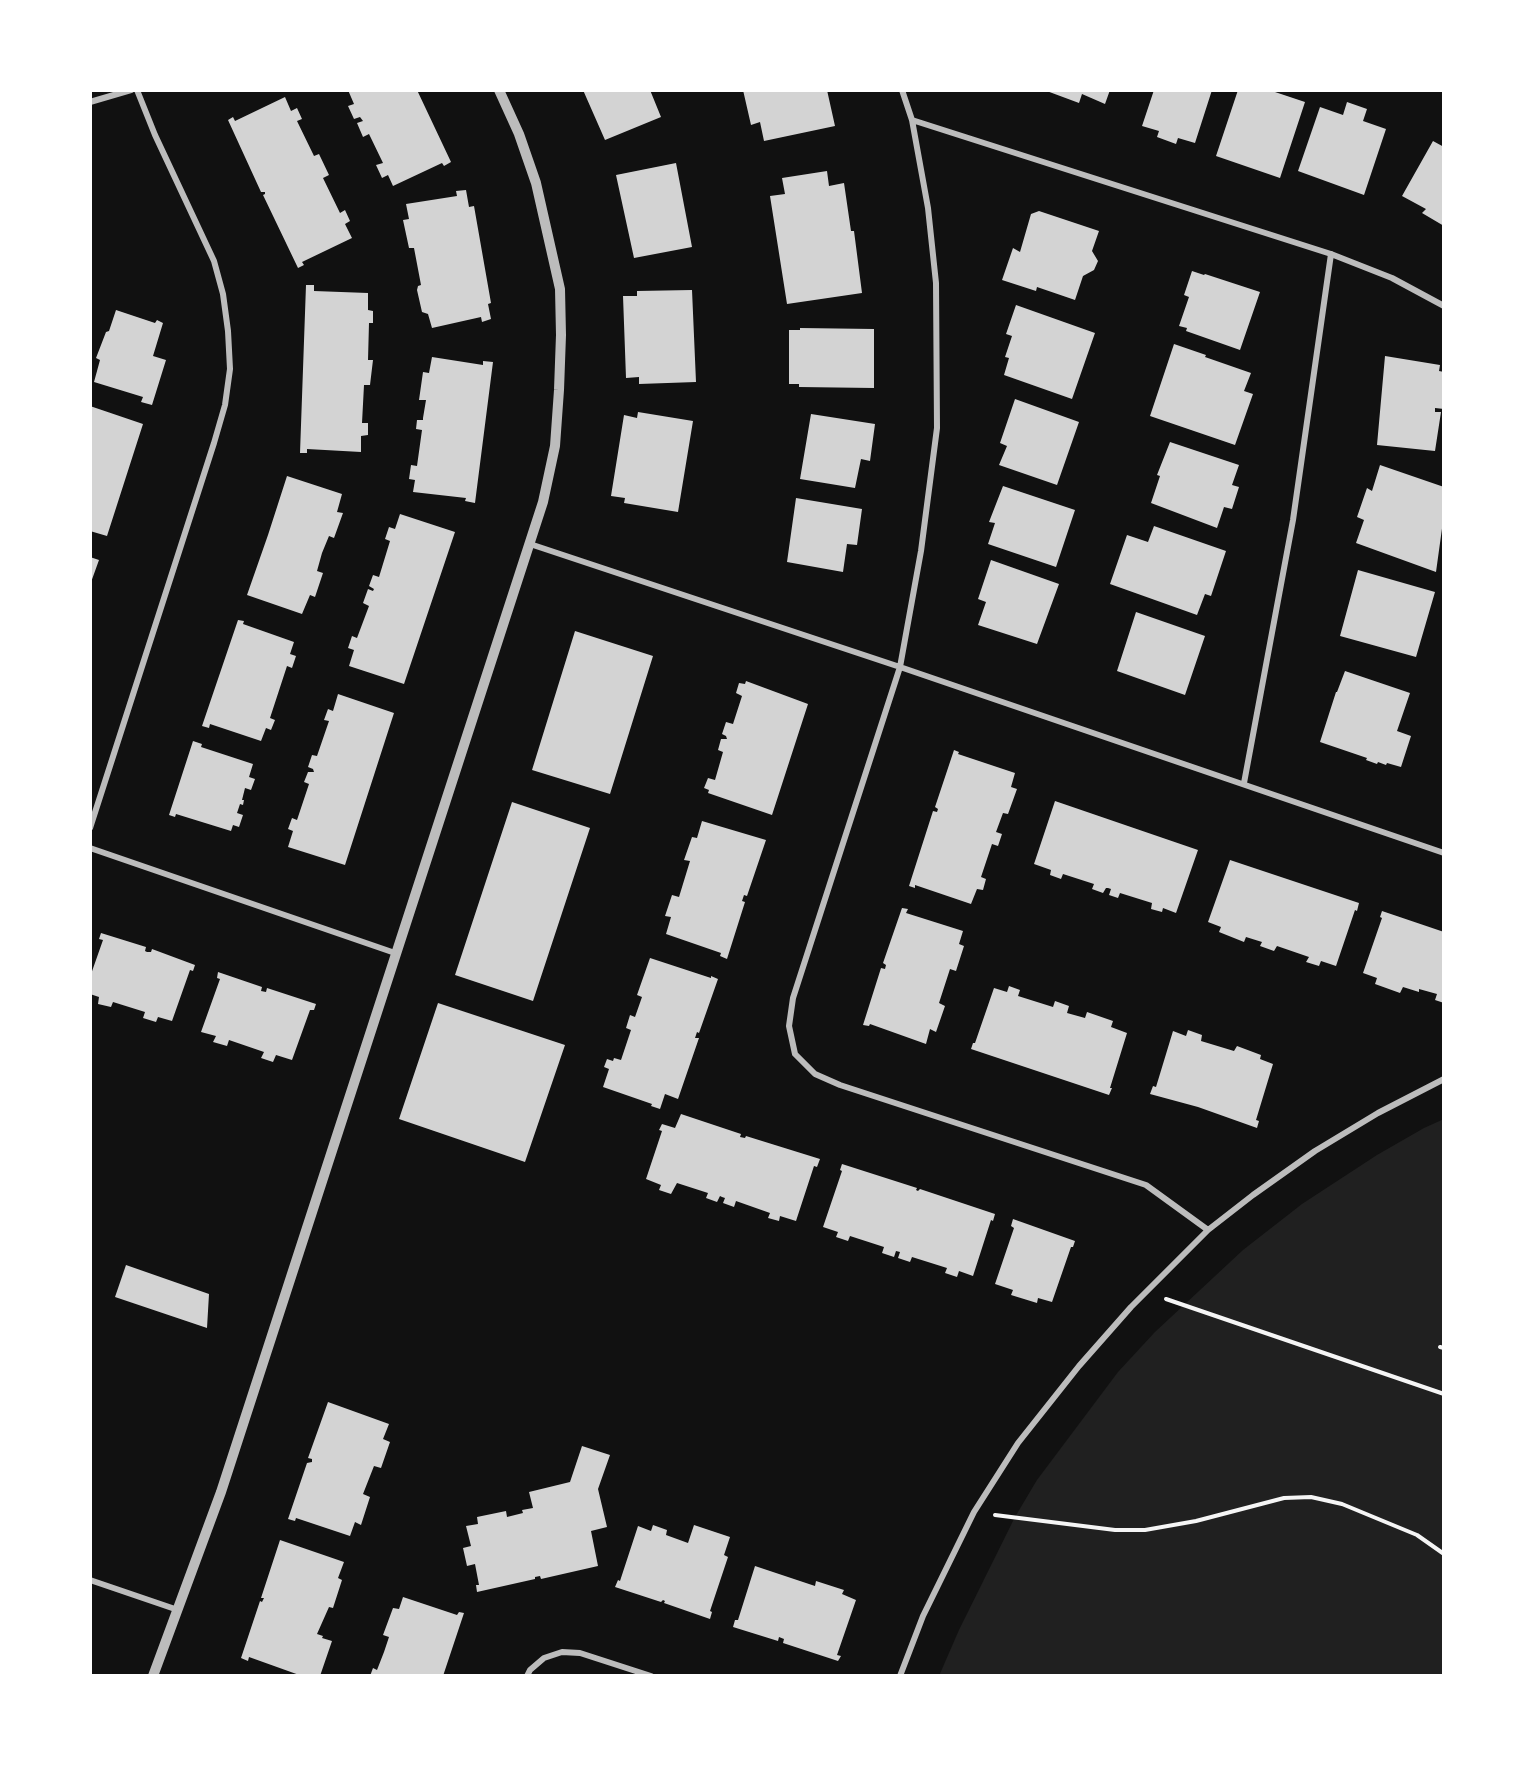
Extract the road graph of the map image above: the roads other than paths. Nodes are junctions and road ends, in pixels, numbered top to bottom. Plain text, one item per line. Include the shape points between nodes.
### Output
1 (131, 90) edge
2 (137, 90) edge
3 (499, 90) edge
4 (902, 90) edge
5 (90, 102) edge
6 (912, 120) junction
7 (1331, 254) junction
8 (1444, 306) edge
9 (530, 544) junction
10 (900, 667) junction
11 (1244, 783) junction
12 (90, 828) edge
13 (90, 848) edge
14 (1444, 853) edge
15 (395, 953) junction
16 (1444, 1079) edge
17 (1208, 1230) junction
18 (90, 1580) edge
19 (178, 1610) junction
20 (153, 1676) edge
21 (527, 1676) edge
22 (651, 1676) edge
23 (900, 1676) edge

1 - 5 street
2 - 12 street via 214,261 225,303 230,369 214,442
3 - 9 street via 536,183 560,289 555,446
4 - 6 street
6 - 7 street
6 - 10 street via 928,208 936,283 937,428 921,551
7 - 8 street via 1392,278
7 - 11 street via 1293,520
9 - 10 street
9 - 15 street
10 - 11 street
10 - 17 street via 793,998 789,1026 795,1054 815,1074 840,1085 1146,1185
11 - 14 street
13 - 15 street
15 - 19 street via 225,1480
16 - 17 street via 1315,1151
17 - 23 street via 1079,1366 1018,1443 974,1512 923,1616
18 - 19 street
19 - 20 street
21 - 22 street via 544,1658 562,1652 580,1653

